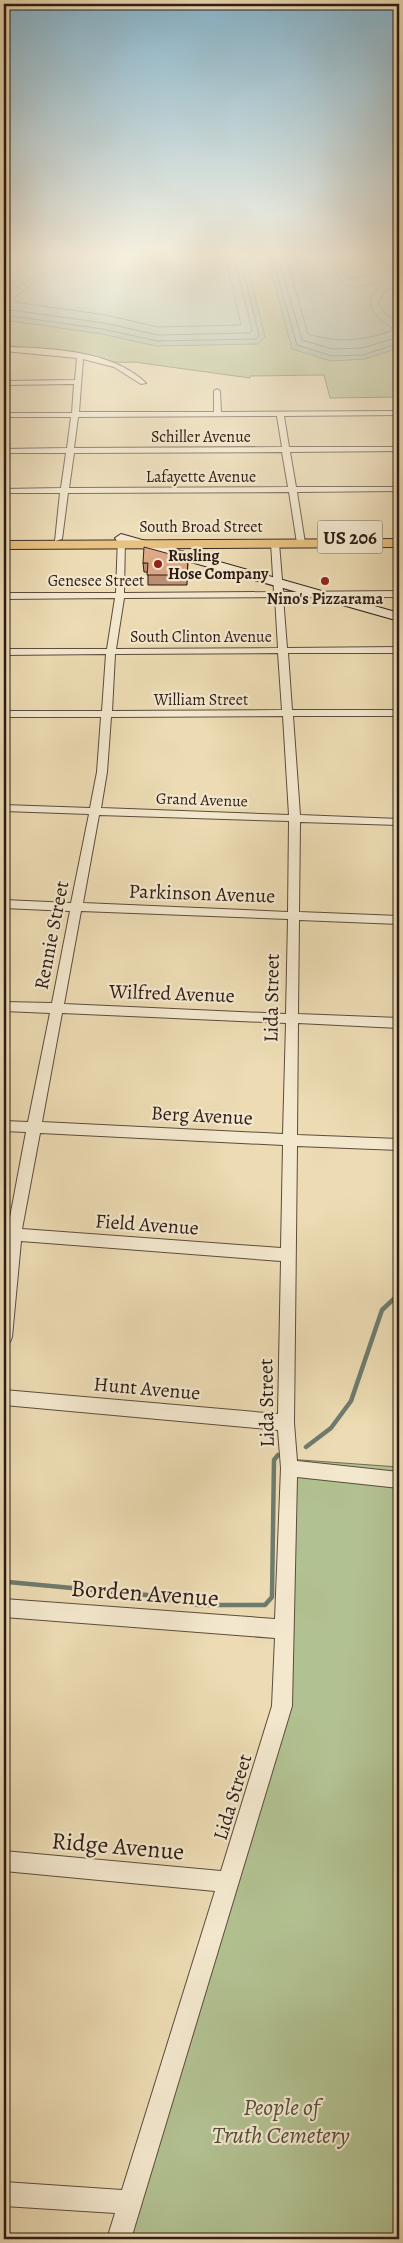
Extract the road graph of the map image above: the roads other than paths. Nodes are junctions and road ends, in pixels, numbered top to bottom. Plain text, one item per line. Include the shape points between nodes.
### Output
1 (80, 358) joint
2 (76, 382) junction
3 (4, 383) edge
4 (143, 383) dead end
5 (217, 391) dead end
6 (399, 413) edge
7 (75, 414) junction
8 (218, 414) junction
9 (280, 414) junction
10 (4, 415) edge
11 (285, 449) junction
12 (399, 449) edge
13 (4, 451) edge
14 (70, 451) junction
15 (294, 489) junction
16 (399, 489) edge
17 (4, 491) edge
18 (65, 491) junction
19 (399, 537) edge
20 (4, 538) edge
21 (58, 539) junction
22 (300, 540) junction
23 (97, 541) junction
24 (121, 541) junction
25 (275, 543) junction
26 (399, 543) edge
27 (140, 544) junction
28 (4, 545) edge
29 (278, 588) junction
30 (317, 594) junction
31 (399, 594) edge
32 (120, 595) junction
33 (4, 596) edge
34 (399, 617) edge
35 (283, 650) junction
36 (399, 650) edge
37 (4, 652) edge
38 (111, 652) junction
39 (288, 713) junction
40 (399, 713) edge
41 (4, 714) edge
42 (106, 714) junction
43 (4, 808) edge
44 (94, 811) junction
45 (295, 818) junction
46 (399, 822) edge
47 (4, 904) edge
48 (75, 907) junction
49 (294, 916) junction
50 (399, 920) edge
51 (4, 1006) edge
52 (56, 1008) junction
53 (292, 1019) junction
54 (399, 1023) edge
55 (4, 1126) edge
56 (32, 1127) junction
57 (290, 1139) junction
58 (399, 1145) edge
59 (9, 1234) edge
60 (288, 1255) junction
61 (4, 1337) edge
62 (4, 1397) edge
63 (286, 1422) junction
64 (289, 1468) junction
65 (399, 1480) edge
66 (4, 1608) edge
67 (283, 1629) junction
68 (4, 1862) edge
69 (228, 1882) junction
70 (4, 2194) edge
71 (130, 2202) junction
72 (119, 2239) edge

1 - 2 street
1 - 4 street via 117,367
2 - 3 street
2 - 7 street
5 - 8 street
6 - 9 street
7 - 8 street
7 - 10 street
7 - 14 street
8 - 9 street
9 - 11 street
11 - 12 street, Schiller Avenue
11 - 14 street, Schiller Avenue
11 - 15 street
13 - 14 street, Schiller Avenue
14 - 18 street
15 - 16 street, Lafayette Avenue
15 - 18 street, Lafayette Avenue
15 - 22 street
17 - 18 street, Lafayette Avenue
18 - 21 street
19 - 22 main road, South Broad Street / US 206
20 - 21 main road, South Broad Street / US 206
21 - 23 main road, South Broad Street / US 206
22 - 24 main road, South Broad Street / US 206
22 - 25 main road, South Broad Street / US 206
22 - 26 main road, South Broad Street / US 206
23 - 24 main road, South Broad Street / US 206
23 - 28 main road, South Broad Street / US 206
24 - 27 main road, South Broad Street / US 206
24 - 32 street, Rennie Street
25 - 27 main road, South Broad Street / US 206
25 - 29 street, Lida Street
27 - 29 street
29 - 30 street
29 - 32 street, Genesee Street
29 - 35 street, Lida Street
30 - 31 street
30 - 34 street
32 - 33 street, Genesee Street
32 - 38 street, Rennie Street
35 - 36 street, South Clinton Avenue
35 - 38 street, South Clinton Avenue
35 - 39 street, Lida Street
37 - 38 street, South Clinton Avenue
38 - 42 street, Rennie Street
39 - 40 street, William Street
39 - 42 street, William Street
39 - 45 street, Lida Street
41 - 42 street, William Street
42 - 44 street, Rennie Street via 102,772
43 - 44 street, Grand Avenue
44 - 45 street, Grand Avenue
44 - 48 street, Rennie Street
45 - 46 street, Grand Avenue
45 - 49 street, Lida Street
47 - 48 street, Parkinson Avenue
48 - 49 street, Parkinson Avenue
48 - 52 street, Rennie Street
49 - 50 street, Parkinson Avenue
49 - 53 street, Lida Street
51 - 52 street, Wilfred Avenue
52 - 53 street, Wilfred Avenue
52 - 56 street, Rennie Street
53 - 54 street, Wilfred Avenue
53 - 57 street, Lida Street
55 - 56 street, Berg Avenue
56 - 57 street, Berg Avenue
56 - 59 street, Rennie Street
57 - 58 street, Berg Avenue
57 - 60 street, Lida Street
59 - 60 street, Field Avenue
59 - 61 street, Rennie Street
60 - 63 street, Lida Street
62 - 63 street, Hunt Avenue
63 - 64 street, Lida Street
64 - 65 street
64 - 67 street, Lida Street
66 - 67 street, Borden Avenue
67 - 69 street, Lida Street via 282,1706
68 - 69 street, Ridge Avenue
69 - 71 street, Lida Street
70 - 71 street
71 - 72 street, Lida Street

